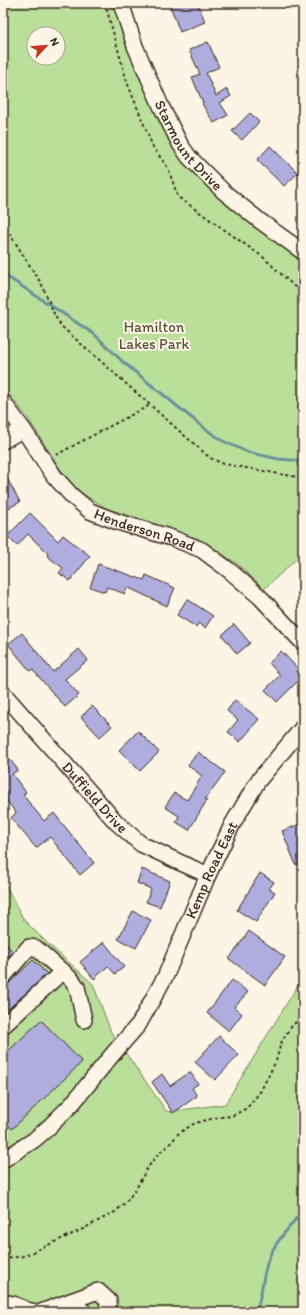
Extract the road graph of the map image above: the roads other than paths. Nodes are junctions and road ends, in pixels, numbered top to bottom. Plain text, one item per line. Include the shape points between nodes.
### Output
1 (121, 3) edge
2 (303, 252) edge
3 (3, 402) edge
4 (23, 429) junction
5 (3, 441) edge
6 (303, 643) edge
7 (3, 693) edge
8 (303, 727) edge
9 (208, 875) junction
10 (63, 971) junction
11 (3, 977) edge
12 (84, 1020) dead end
13 (3, 1026) edge
14 (3, 1160) edge
15 (71, 1301) junction
16 (3, 1302) edge
17 (32, 1312) edge
18 (41, 1312) edge
19 (84, 1312) edge
20 (106, 1312) edge

1 - 2 street, Starmount Drive via 135,46 161,106 189,157 224,192
3 - 4 street, Henderson Road
4 - 5 street
4 - 6 street, Henderson Road via 54,476 90,511 202,550 260,597
7 - 9 street, Duffield Drive via 68,769 126,831 141,844
8 - 9 street, Kemp Road East via 258,781 233,823
9 - 14 street, Kemp Road East via 166,975 139,1024 72,1104 34,1140
10 - 11 street via 36,948 28,947
10 - 12 street via 77,987
10 - 13 street
15 - 18 street
15 - 19 street
15 - 20 street via 98,1291 109,1301
16 - 17 street

